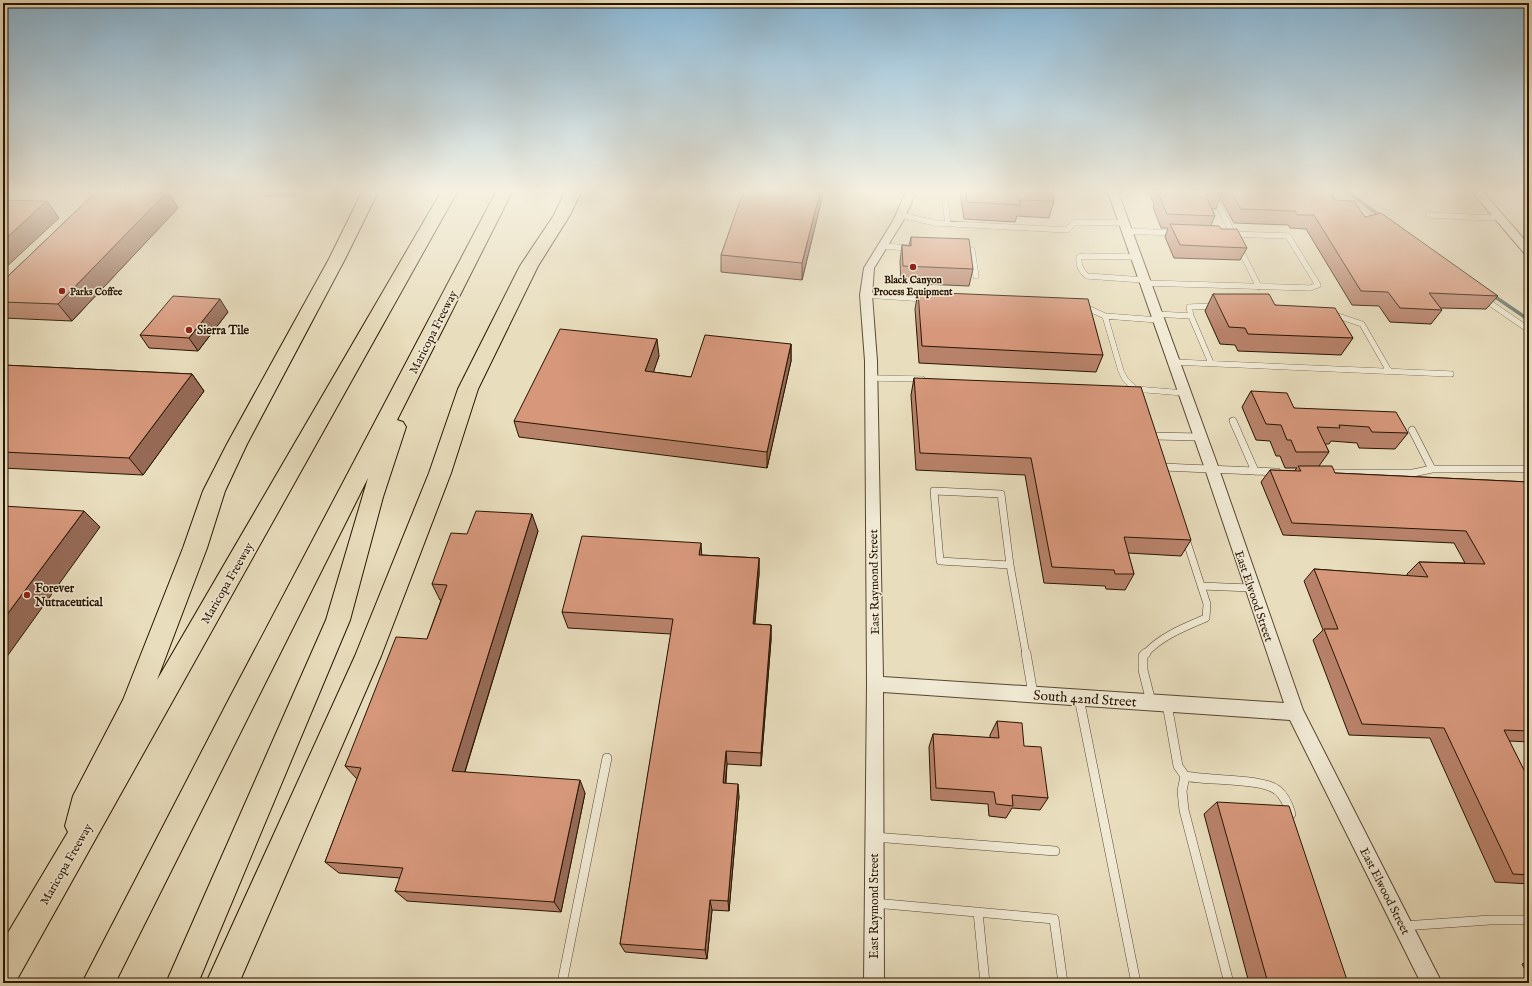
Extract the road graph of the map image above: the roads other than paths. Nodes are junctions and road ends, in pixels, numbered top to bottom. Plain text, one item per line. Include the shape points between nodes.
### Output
1 (347, 238) edge
2 (423, 238) edge
3 (481, 238) edge
4 (547, 238) edge
5 (887, 238) edge
6 (1130, 238) edge
7 (1235, 238) edge
8 (1289, 238) edge
9 (1517, 238) edge
10 (882, 246) junction
11 (920, 248) edge
12 (957, 250) edge
13 (1529, 251) edge
14 (1136, 257) junction
15 (976, 276) dead end
16 (1144, 281) junction
17 (1259, 287) junction
18 (866, 295) junction
19 (1479, 295) edge
20 (930, 300) edge
21 (1220, 305) edge
22 (1076, 306) edge
23 (1327, 314) edge
24 (1105, 316) junction
25 (1191, 316) junction
26 (1157, 317) junction
27 (1529, 330) edge
28 (424, 350) junction
29 (1173, 362) junction
30 (1211, 363) junction
31 (1389, 371) junction
32 (1451, 374) dead end
33 (871, 378) junction
34 (930, 380) edge
35 (1122, 389) edge
36 (1138, 390) junction
37 (1184, 393) junction
38 (1142, 403) edge
39 (1233, 421) dead end
40 (1412, 430) dead end
41 (1153, 436) edge
42 (1200, 437) junction
43 (1163, 468) edge
44 (1212, 469) junction
45 (1432, 469) junction
46 (1529, 469) edge
47 (1255, 471) junction
48 (1286, 473) edge
49 (1326, 473) edge
50 (1182, 526) edge
51 (1010, 564) junction
52 (1201, 586) junction
53 (1251, 588) junction
54 (875, 684) junction
55 (1033, 694) junction
56 (1079, 698) junction
57 (1159, 703) junction
58 (1295, 712) junction
59 (607, 758) dead end
60 (1185, 776) junction
61 (1294, 821) edge
62 (874, 837) junction
63 (76, 848) junction
64 (1055, 851) dead end
65 (874, 902) junction
66 (978, 912) junction
67 (1529, 920) edge
68 (1403, 926) junction
69 (3, 972) edge
70 (98, 983) edge
71 (182, 983) edge
72 (222, 983) edge
73 (562, 983) edge
74 (874, 983) edge
75 (985, 983) edge
76 (1063, 983) edge
77 (1136, 983) edge
78 (1229, 983) edge
79 (1432, 983) edge

1 - 63 highway via 214,491 196,548 134,705 87,796
2 - 63 highway, Maricopa Freeway
3 - 28 highway, Maricopa Freeway
4 - 72 highway via 529,266 468,389 440,473 368,656
5 - 10 street, East Raymond Street
6 - 14 street, East Elwood Street
7 - 17 lane
8 - 17 lane via 1318,285 1310,288
9 - 13 street
10 - 11 lane
10 - 18 street, East Raymond Street via 869,268
12 - 15 lane via 972,250
14 - 16 street, East Elwood Street
14 - 16 lane via 1084,256 1079,257 1078,261 1082,273 1087,276
16 - 17 lane
16 - 26 street, East Elwood Street
18 - 20 lane
18 - 33 street, East Raymond Street
19 - 27 lane
21 - 25 lane via 1189,307
22 - 24 lane via 1083,306
23 - 31 lane via 1362,324
24 - 26 lane
24 - 36 lane via 1120,370 1125,379
25 - 26 lane
25 - 30 lane
26 - 29 street, East Elwood Street
28 - 70 highway, Maricopa Freeway
28 - 71 highway via 372,497 338,620
29 - 30 lane
29 - 37 street, East Elwood Street
30 - 31 lane
31 - 32 lane
33 - 34 lane
33 - 54 street, East Raymond Street
35 - 36 lane
36 - 37 lane
36 - 38 lane
37 - 42 street, East Elwood Street
39 - 47 lane
40 - 45 lane
41 - 42 lane
42 - 44 street, East Elwood Street
43 - 44 lane
44 - 47 lane
44 - 53 street, East Elwood Street
45 - 46 lane
45 - 49 lane via 1413,473
47 - 48 lane
50 - 52 lane
51 - 51 lane via 940,561 934,491 1001,494
51 - 55 lane
52 - 53 lane
52 - 57 lane via 1207,604 1206,618 1149,648 1143,656 1144,670
53 - 58 street, East Elwood Street
54 - 55 street, South 42nd Street
54 - 62 street, East Raymond Street
55 - 56 street, South 42nd Street
56 - 57 street, South 42nd Street
56 - 77 lane
57 - 58 street, South 42nd Street
57 - 60 lane via 1178,766
58 - 68 street, East Elwood Street
59 - 73 lane
60 - 61 lane via 1263,783 1278,790
60 - 78 lane via 1182,791 1184,810
62 - 64 lane
62 - 65 street, East Raymond Street
63 - 69 highway, Maricopa Freeway
65 - 66 lane
65 - 74 street, East Raymond Street
66 - 75 lane
66 - 76 lane via 1054,919
67 - 68 lane
68 - 79 street, East Elwood Street

